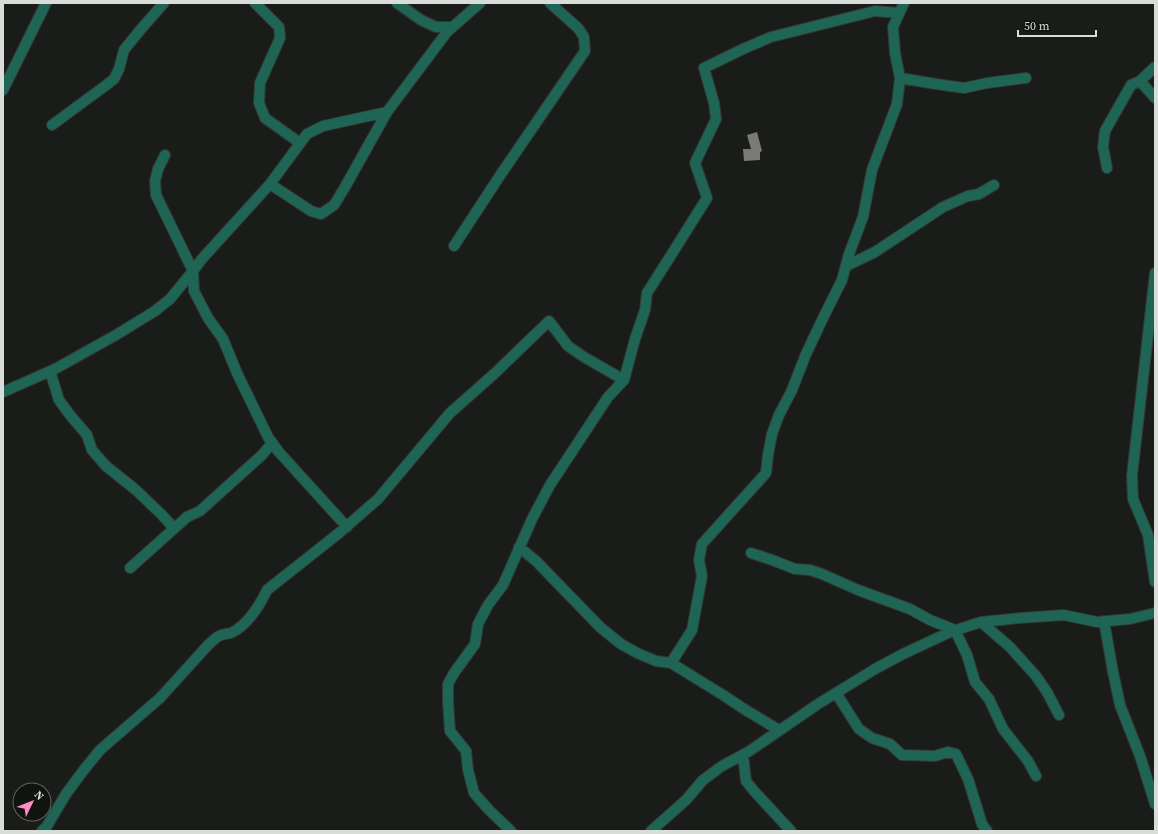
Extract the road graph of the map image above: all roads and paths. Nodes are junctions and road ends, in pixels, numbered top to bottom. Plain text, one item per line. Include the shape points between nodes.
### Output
1 (46, 3) edge
2 (164, 3) edge
3 (255, 3) edge
4 (397, 3) edge
5 (480, 3) edge
6 (550, 3) edge
7 (904, 3) edge
8 (899, 13) junction
9 (452, 27) junction
10 (1155, 67) edge
11 (900, 78) junction
12 (1026, 78) dead end
13 (1140, 81) junction
14 (3, 90) edge
15 (1155, 98) edge
16 (387, 112) junction
17 (52, 126) dead end
18 (300, 143) junction
19 (166, 155) dead end
20 (1108, 168) dead end
21 (270, 184) junction
22 (994, 185) dead end
23 (454, 246) dead end
24 (846, 266) junction
25 (193, 271) junction
26 (1155, 273) edge
27 (50, 371) junction
28 (624, 380) junction
29 (3, 392) edge
30 (272, 443) junction
31 (347, 527) junction
32 (174, 528) junction
33 (519, 547) junction
34 (751, 553) dead end
35 (130, 568) dead end
36 (1155, 582) edge
37 (1155, 612) edge
38 (1104, 621) junction
39 (981, 622) junction
40 (955, 630) junction
41 (671, 664) junction
42 (836, 693) junction
43 (1059, 715) dead end
44 (779, 730) junction
45 (743, 754) junction
46 (1036, 776) dead end
47 (1155, 804) edge
48 (42, 831) edge
49 (510, 831) edge
50 (651, 831) edge
51 (791, 831) edge
52 (987, 831) edge

1 - 14 street
2 - 17 street via 124,50 114,79
3 - 18 street via 279,27 280,38 260,83 259,103 265,118
4 - 9 street via 436,27
5 - 9 street
6 - 23 street via 578,28 584,37 585,51
7 - 8 street
8 - 11 street via 893,27
8 - 28 street via 875,11 771,37 704,68 716,119 695,164 707,198 647,293 645,310
9 - 16 street
10 - 13 street
11 - 12 street via 964,88
11 - 24 street via 897,104 872,170 863,217
13 - 15 street
13 - 20 street via 1131,85 1105,131 1103,147
16 - 18 street via 324,126 307,134
16 - 21 street via 346,187 334,205 321,214 311,211
18 - 21 street
19 - 25 street via 155,181 156,195
21 - 25 street
22 - 24 street via 979,194 943,207 875,252
24 - 41 street via 842,280 779,415 772,434 766,472 702,544 699,560 702,576 692,630
25 - 27 street via 170,299 155,311
25 - 30 street via 194,291 223,339
26 - 36 street via 1132,476 1133,499 1148,535
27 - 29 street
27 - 32 street via 59,400 87,435 92,450
28 - 31 street via 568,346 549,321 450,413 378,499
28 - 33 street via 608,397 565,461
30 - 31 street
30 - 32 street via 200,511 187,517
31 - 48 street via 268,590 256,609 240,626 232,632 218,636 160,698 100,750 66,794
32 - 35 street
33 - 41 street via 600,627 621,644 656,661
33 - 49 street via 503,585 478,624 475,644 448,684 450,731 466,751 474,792
34 - 40 street via 795,569 822,574
37 - 38 street via 1130,620
38 - 39 street via 1097,622 1064,615
38 - 47 street via 1120,704
39 - 40 street
39 - 43 street via 1010,647 1036,676
40 - 42 street via 903,654
40 - 46 street via 967,655 975,682 990,699 1003,729 1028,761
41 - 44 street
42 - 44 street
42 - 52 street via 859,729 872,738 890,744 902,754 956,754 968,778 982,824
44 - 45 street
45 - 50 street via 703,780 686,800
45 - 51 street via 746,781

